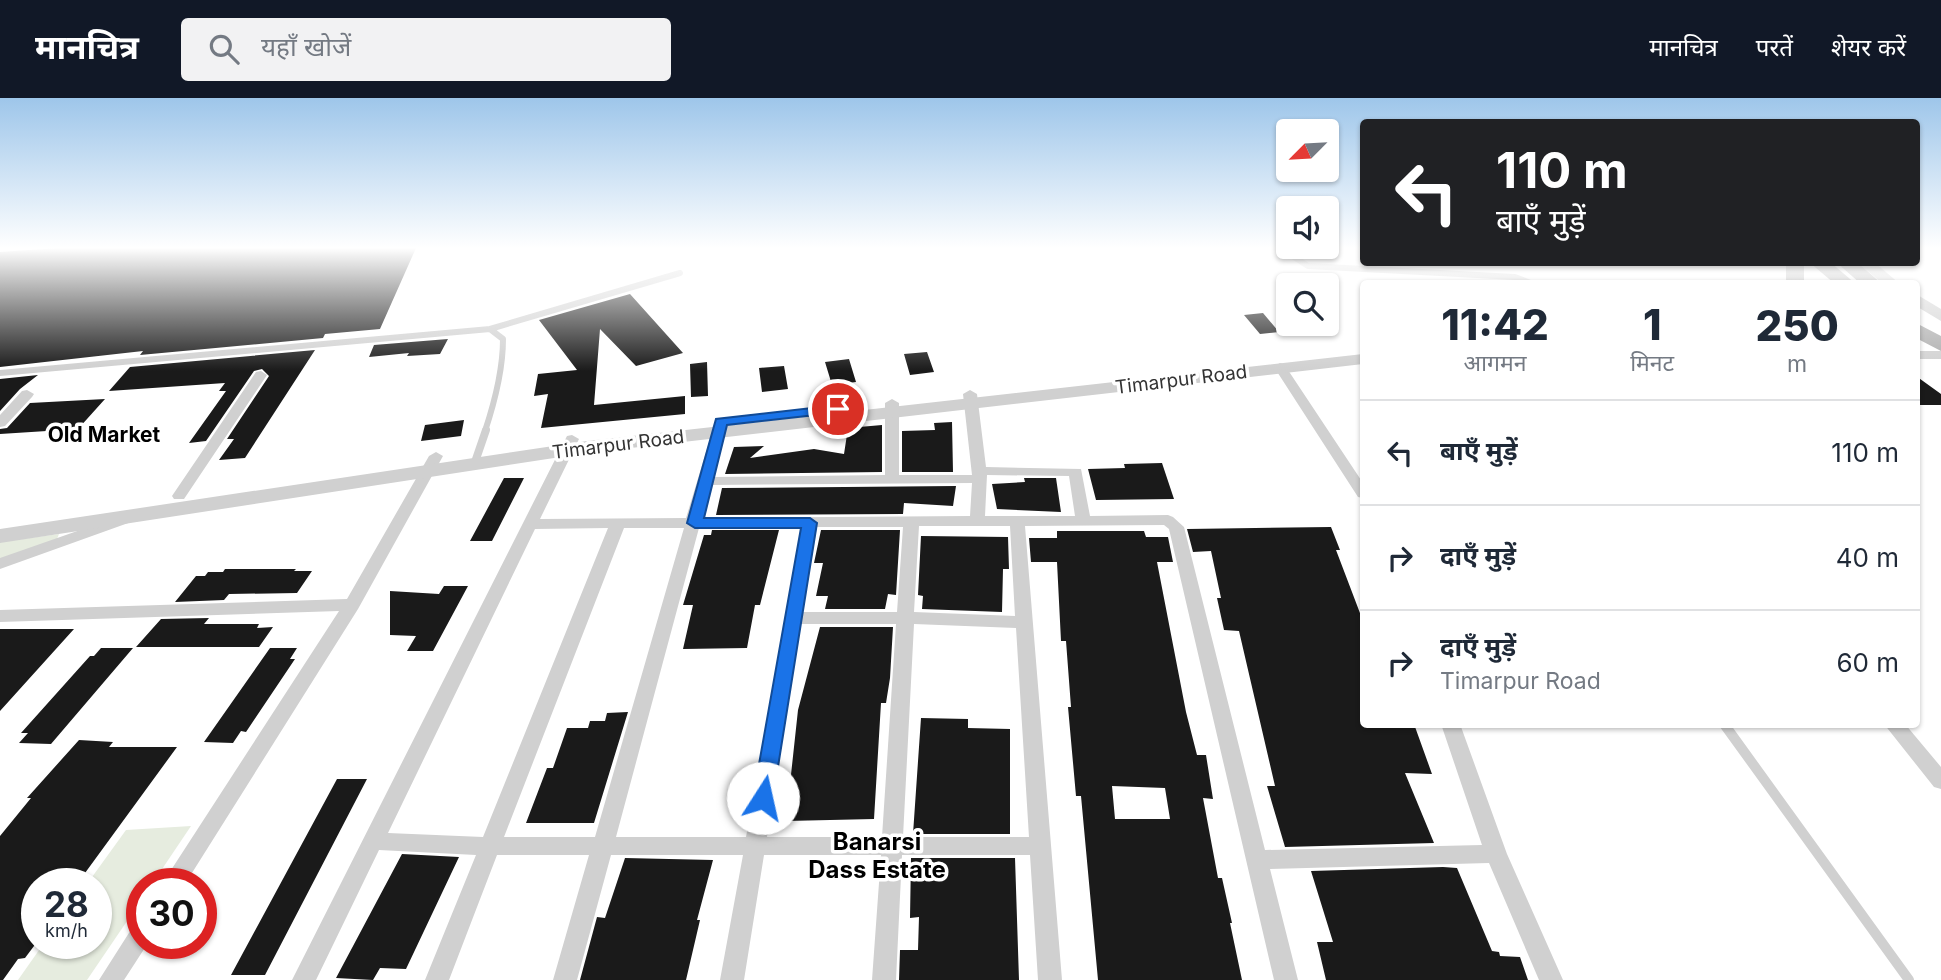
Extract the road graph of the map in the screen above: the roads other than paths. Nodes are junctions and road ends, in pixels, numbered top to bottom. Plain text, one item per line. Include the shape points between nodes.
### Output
1 (625, 289) edge
2 (1920, 302) edge
3 (1941, 316) edge
4 (1920, 319) edge
5 (490, 329) junction
6 (1931, 338) edge
7 (1360, 350) edge
8 (1360, 359) edge
9 (1279, 364) junction
10 (0, 373) edge
11 (261, 375) dead end
12 (27, 394) dead end
13 (970, 399) junction
14 (892, 408) junction
15 (0, 423) edge
16 (721, 427) junction
17 (570, 444) junction
18 (477, 456) junction
19 (433, 463) junction
20 (980, 475) junction
21 (892, 480) junction
22 (707, 481) junction
23 (1360, 489) edge
24 (179, 496) junction
25 (137, 516) junction
26 (1083, 521) junction
27 (977, 522) junction
28 (1017, 522) junction
29 (0, 523) edge
30 (618, 523) junction
31 (695, 523) junction
32 (810, 523) junction
33 (911, 523) junction
34 (532, 524) junction
35 (0, 536) edge
36 (0, 564) edge
37 (352, 605) junction
38 (0, 616) edge
39 (793, 618) junction
40 (905, 618) junction
41 (1024, 622) junction
42 (1451, 728) edge
43 (1727, 728) edge
44 (1896, 728) edge
45 (1941, 781) edge
46 (371, 841) junction
47 (490, 846) junction
48 (603, 846) junction
49 (892, 846) junction
50 (1041, 846) junction
51 (754, 848) junction
52 (1496, 854) junction
53 (1257, 860) junction
54 (183, 868) edge
55 (126, 957) edge
56 (111, 980) edge
57 (304, 980) edge
58 (437, 980) edge
59 (565, 980) edge
60 (732, 980) edge
61 (884, 980) edge
62 (1050, 980) edge
63 (1286, 980) edge
64 (1551, 980) edge
65 (1909, 980) edge

1 - 5 lane
2 - 3 street
4 - 6 main road
5 - 10 lane
5 - 18 lane via 503,338 504,364
7 - 9 street, Timarpur Road
8 - 9 street, Timarpur Road
9 - 13 street, Timarpur Road
9 - 23 street
11 - 24 street
12 - 15 street
13 - 14 street, Timarpur Road
13 - 20 street
14 - 16 street, Timarpur Road
14 - 21 street
16 - 17 street, Timarpur Road
16 - 22 street
17 - 18 street, Timarpur Road
17 - 34 street
18 - 19 street, Timarpur Road
19 - 24 street, Timarpur Road
19 - 25 street, Timarpur Road
19 - 37 street
20 - 21 street
20 - 26 street via 1076,472
20 - 27 street
21 - 22 street
22 - 31 street
24 - 29 street, Timarpur Road
25 - 35 street, Timarpur Road
25 - 36 street
26 - 28 street
26 - 53 street via 1168,520 1176,527
27 - 28 street
27 - 33 street
28 - 41 street
30 - 31 street
30 - 34 street
30 - 47 street
31 - 32 street
31 - 48 street
32 - 33 street
32 - 39 street
33 - 40 street
34 - 46 street
37 - 38 street
37 - 54 street
39 - 40 street
39 - 51 street
40 - 41 street
40 - 49 street
41 - 50 street
42 - 52 street
43 - 65 lane
44 - 45 street
46 - 47 street
46 - 57 street
47 - 48 street
47 - 58 street
48 - 51 street
48 - 59 street
49 - 50 street
49 - 51 street
49 - 61 street
50 - 62 street
51 - 60 street
52 - 53 street
52 - 64 street
53 - 63 street
55 - 56 street

